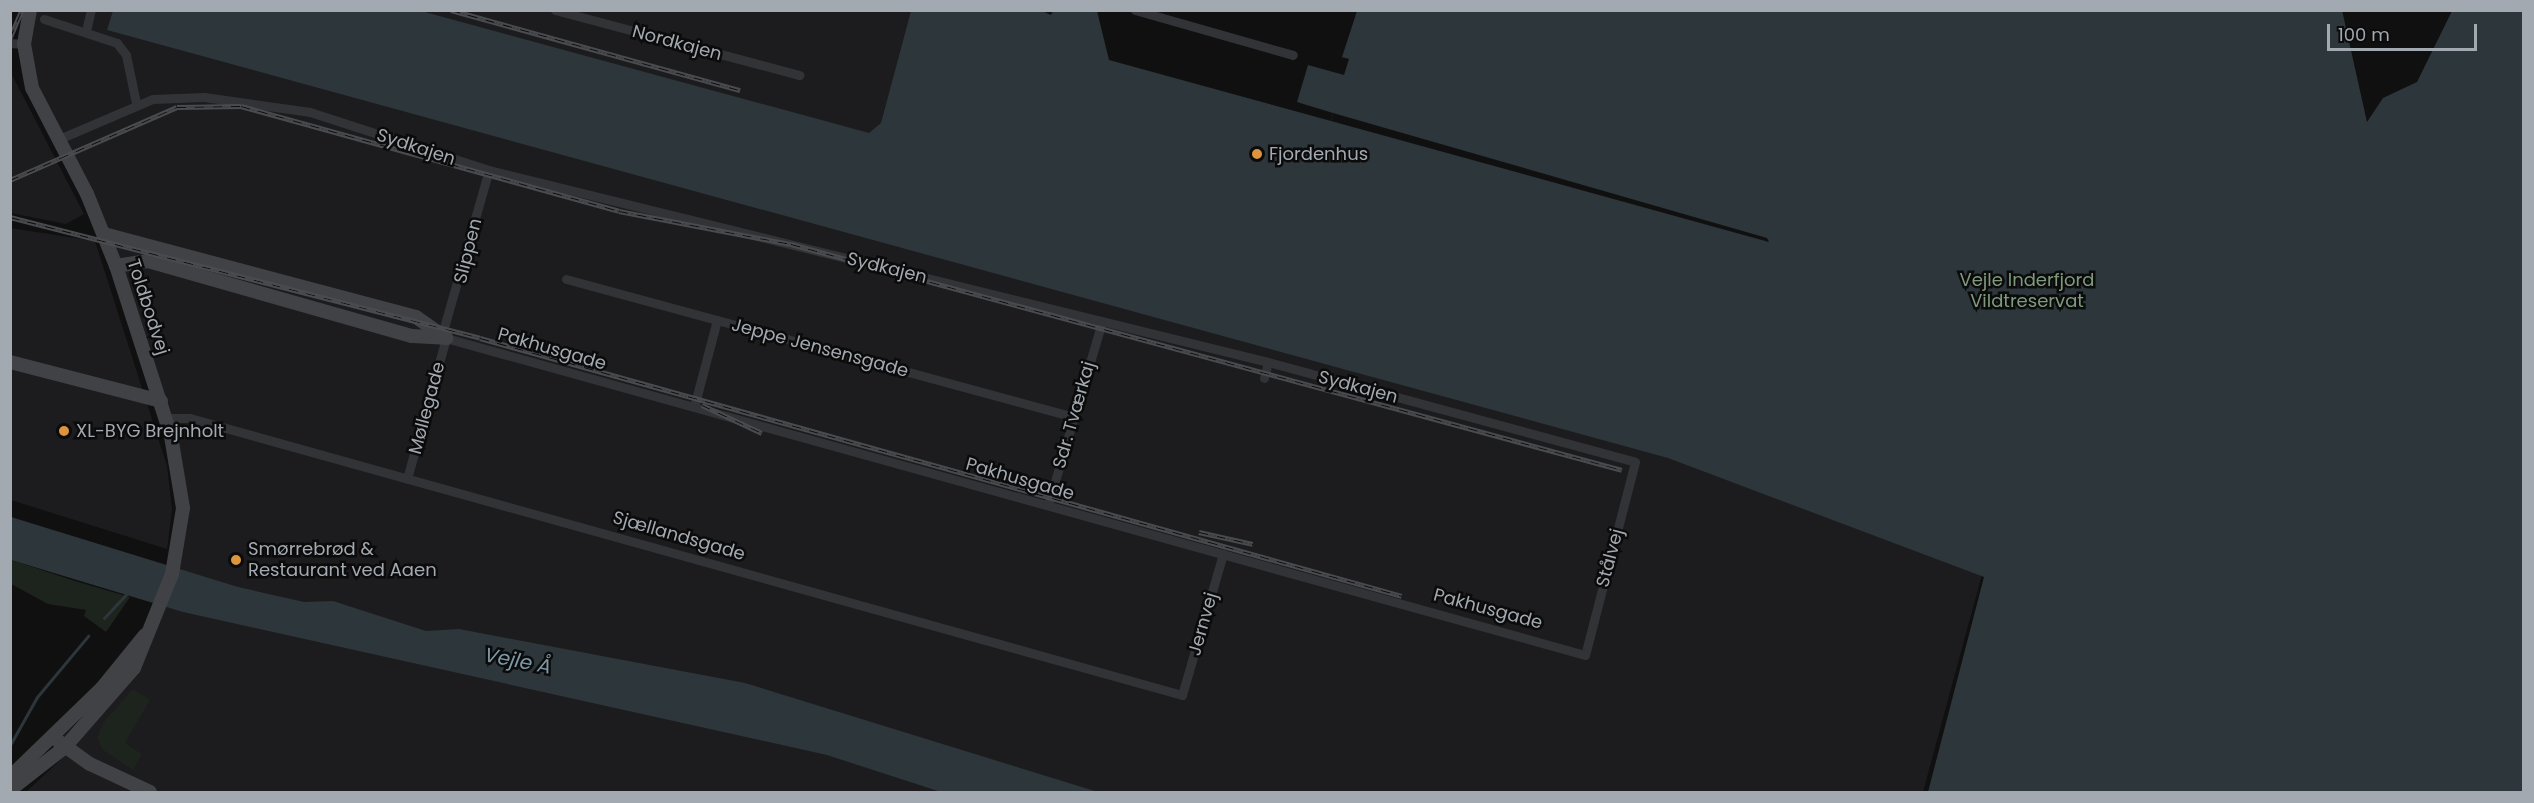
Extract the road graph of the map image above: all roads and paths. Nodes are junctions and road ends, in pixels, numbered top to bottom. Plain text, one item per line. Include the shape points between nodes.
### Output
1 (30, 10) edge
2 (91, 10) edge
3 (555, 10) edge
4 (1135, 10) edge
5 (44, 19) dead end
6 (86, 31) junction
7 (17, 44) edge
8 (1293, 55) dead end
9 (800, 75) dead end
10 (136, 103) junction
11 (59, 139) junction
12 (489, 170) junction
13 (104, 234) junction
14 (116, 266) junction
15 (567, 279) dead end
16 (717, 320) junction
17 (1101, 325) junction
18 (445, 334) junction
19 (10, 362) edge
20 (1268, 362) junction
21 (1264, 378) dead end
22 (161, 401) junction
23 (694, 407) junction
24 (1074, 417) junction
25 (166, 418) junction
26 (1635, 462) joint
27 (407, 479) junction
28 (1048, 505) junction
29 (1223, 554) junction
30 (155, 621) junction
31 (1585, 655) joint
32 (1182, 695) joint
33 (52, 736) junction
34 (65, 747) junction
35 (10, 777) edge
36 (10, 790) edge
37 (150, 792) edge

1 - 7 main road, Toldbodvej
2 - 6 street
3 - 9 street, Nordkajen
4 - 8 street
5 - 6 street
6 - 10 street via 117,43 126,55
7 - 11 main road, Toldbodvej via 32,88
10 - 11 street, Sydkajen
10 - 12 street, Sydkajen via 204,97 310,112
11 - 13 main road, Toldbodvej
12 - 17 street, Sydkajen
12 - 18 street, Slippen
13 - 14 main road, Toldbodvej
13 - 18 main road, Pakhusgade via 416,317
14 - 18 main road, Pakhusgade via 148,261 412,336
14 - 22 main road, Toldbodvej
15 - 16 street, Jeppe Jensensgade
16 - 23 street
16 - 24 street, Jeppe Jensensgade
17 - 20 street, Sydkajen
17 - 24 street, Sdr. Tværkaj
18 - 23 street, Pakhusgade
18 - 27 street, Møllegade
19 - 22 main road
20 - 21 street
20 - 26 street, Sydkajen
22 - 25 main road, Toldbodvej
23 - 28 street, Pakhusgade
24 - 28 street, Sdr. Tværkaj
25 - 27 street, Sjællandsgade via 189,418
25 - 30 main road, Toldbodvej via 182,495 176,557
26 - 31 street, Stålvej
27 - 32 street, Sjællandsgade
28 - 29 street, Pakhusgade
29 - 31 street, Pakhusgade
29 - 32 street, Jernvej
30 - 33 main road, Toldbodvej
30 - 34 main road, Toldbodvej via 128,679
33 - 34 main road
33 - 35 main road, Toldbodvej
34 - 36 main road, Toldbodvej
34 - 37 main road

